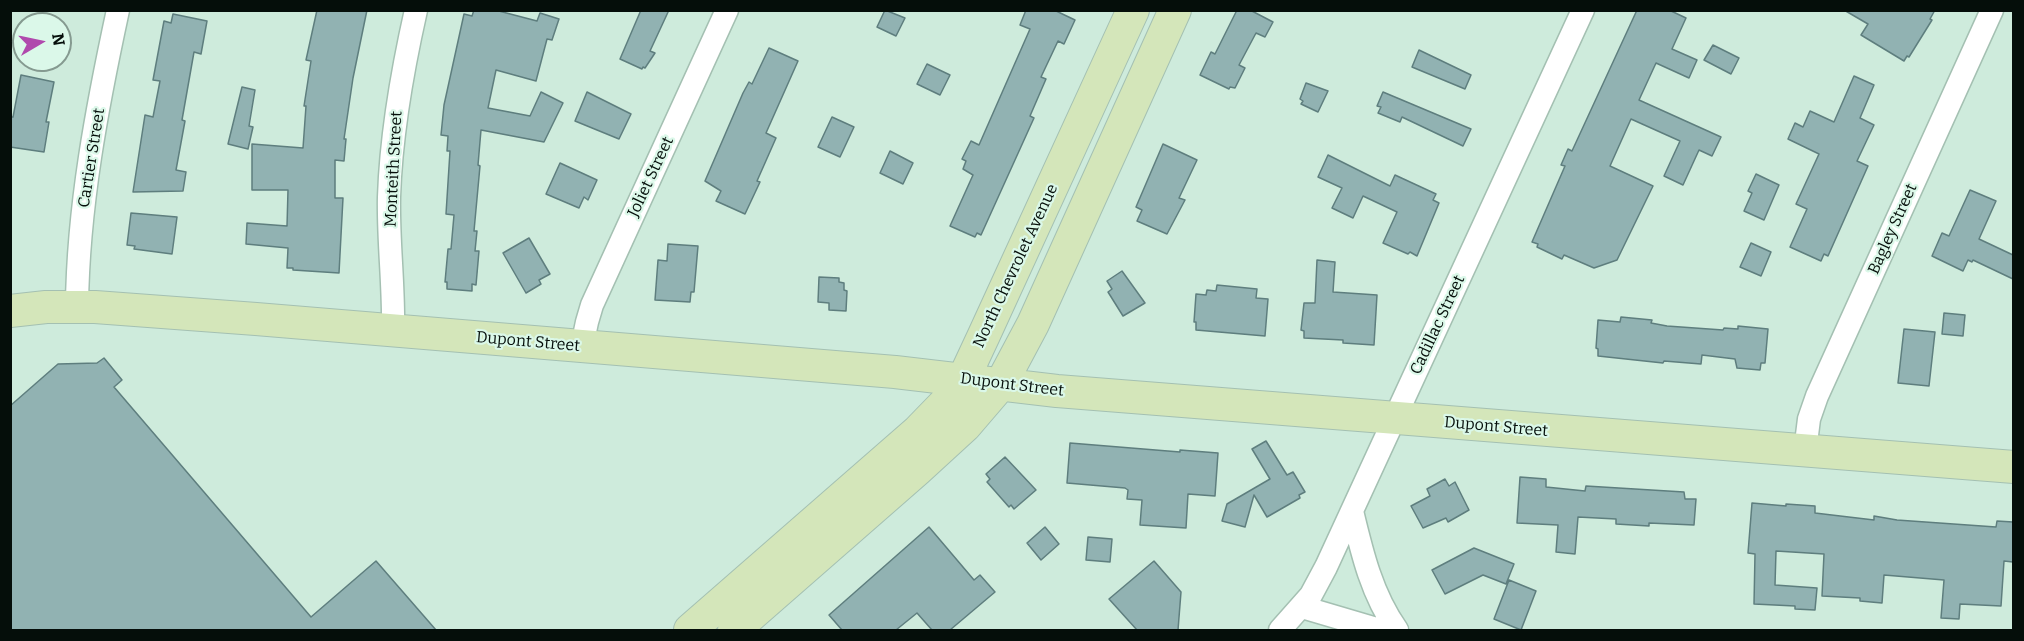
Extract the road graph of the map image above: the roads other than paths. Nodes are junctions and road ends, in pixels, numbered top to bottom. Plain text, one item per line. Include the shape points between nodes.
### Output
1 (118, 10) edge
2 (416, 10) edge
3 (727, 10) edge
4 (1133, 10) edge
5 (1175, 10) edge
6 (1582, 10) edge
7 (1992, 10) edge
8 (76, 306) junction
9 (10, 311) edge
10 (393, 330) junction
11 (582, 346) junction
12 (963, 380) junction
13 (1001, 384) junction
14 (1395, 418) junction
15 (1805, 451) junction
16 (2013, 467) edge
17 (1352, 511) junction
18 (1302, 607) junction
19 (690, 630) edge
20 (734, 630) edge
21 (1280, 630) edge
22 (1380, 630) edge
23 (1397, 630) edge

1 - 8 street, Cartier Street via 93,146
2 - 10 street, Monteith Street via 392,144 389,223
3 - 11 street, Joliet Street via 592,305
4 - 12 street, North Chevrolet Avenue
5 - 13 street via 1033,324
6 - 14 street, Cadillac Street
7 - 15 street, Bagley Street via 1817,396
8 - 9 street, Dupont Street
8 - 10 street, Dupont Street
10 - 11 street, Dupont Street
11 - 12 street, Dupont Street
12 - 13 street, Dupont Street
12 - 19 street, North Chevrolet Avenue via 918,431
13 - 14 street, Dupont Street
13 - 20 street via 965,426
14 - 15 street, Dupont Street
14 - 17 street, Cadillac Street
15 - 16 street, Dupont Street
17 - 18 street, Cadillac Street via 1318,583
17 - 23 street via 1367,569
18 - 21 street, Cadillac Street
18 - 22 street

